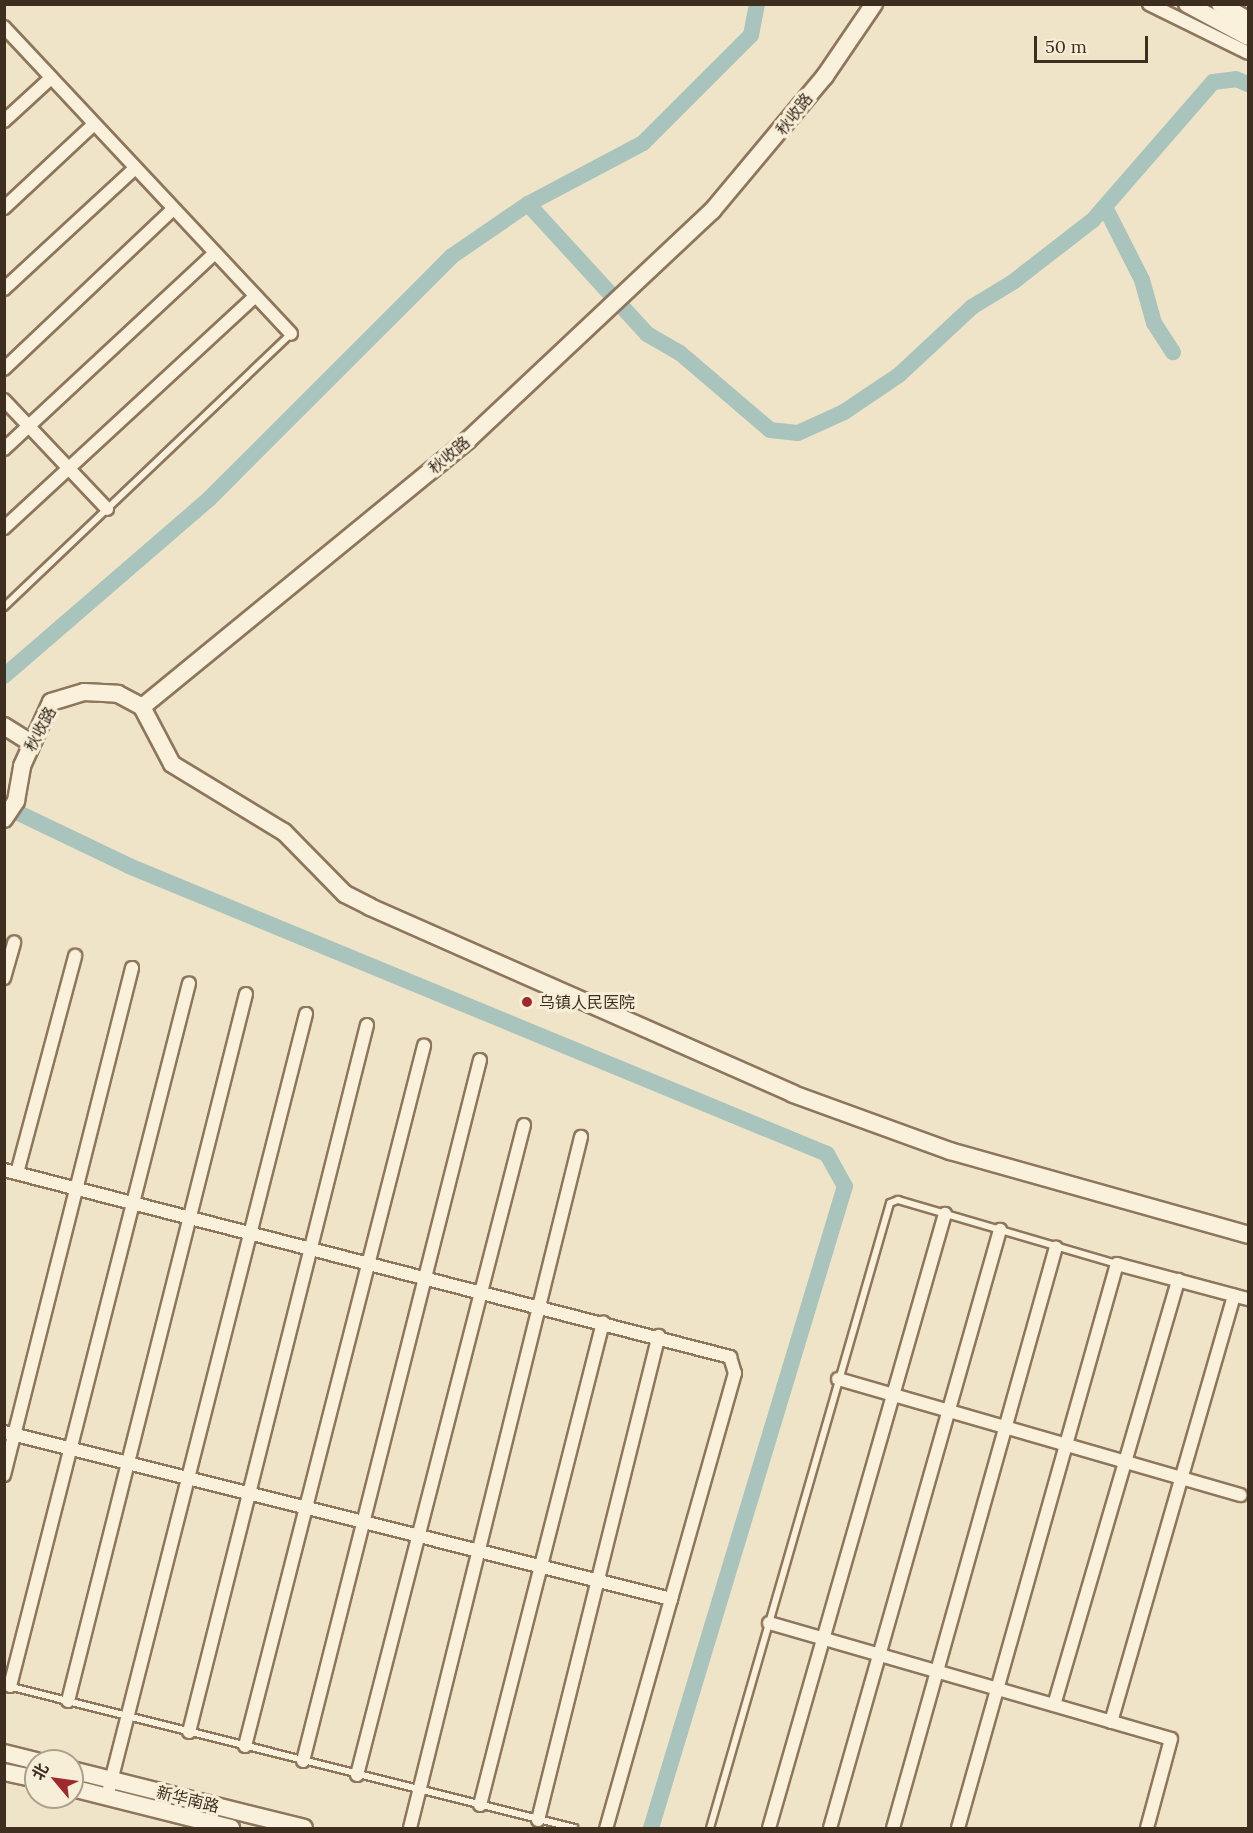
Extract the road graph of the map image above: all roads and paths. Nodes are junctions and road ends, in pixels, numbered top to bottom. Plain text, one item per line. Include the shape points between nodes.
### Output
1 (874, 4) edge
2 (1149, 4) edge
3 (1187, 4) edge
4 (1220, 4) edge
5 (1248, 20) edge
6 (6, 31) edge
7 (1248, 37) edge
8 (1248, 53) edge
9 (51, 78) junction
10 (4, 121) edge
11 (94, 124) junction
12 (135, 168) junction
13 (4, 208) edge
14 (173, 209) junction
15 (215, 253) junction
16 (4, 289) edge
17 (255, 296) junction
18 (291, 334) joint
19 (4, 369) edge
20 (4, 400) edge
21 (29, 426) junction
22 (4, 449) edge
23 (69, 468) junction
24 (107, 509) junction
25 (4, 528) edge
26 (4, 607) edge
27 (142, 707) junction
28 (4, 726) edge
29 (31, 743) junction
30 (4, 819) edge
31 (14, 942) dead end
32 (75, 956) dead end
33 (132, 968) dead end
34 (4, 978) edge
35 (189, 983) dead end
36 (246, 994) dead end
37 (306, 1014) dead end
38 (367, 1026) dead end
39 (424, 1046) dead end
40 (480, 1060) dead end
41 (524, 1125) dead end
42 (581, 1137) dead end
43 (11, 1172) edge
44 (77, 1188) junction
45 (133, 1203) junction
46 (945, 1214) junction
47 (190, 1217) junction
48 (1000, 1230) junction
49 (250, 1232) junction
50 (1248, 1235) edge
51 (1056, 1247) junction
52 (311, 1248) junction
53 (368, 1262) junction
54 (1117, 1264) junction
55 (425, 1277) junction
56 (1178, 1280) junction
57 (482, 1291) junction
58 (1234, 1295) junction
59 (1248, 1299) edge
60 (539, 1306) junction
61 (603, 1322) junction
62 (659, 1336) junction
63 (838, 1380) junction
64 (893, 1395) junction
65 (948, 1411) junction
66 (1005, 1428) junction
67 (10, 1433) edge
68 (1066, 1445) junction
69 (70, 1448) junction
70 (1125, 1462) junction
71 (128, 1463) junction
72 (4, 1475) edge
73 (188, 1478) junction
74 (1182, 1479) junction
75 (249, 1493) junction
76 (1241, 1495) dead end
77 (306, 1507) junction
78 (363, 1522) junction
79 (419, 1536) junction
80 (479, 1551) junction
81 (541, 1566) junction
82 (598, 1581) junction
83 (671, 1599) junction
84 (769, 1623) junction
85 (823, 1639) junction
86 (879, 1655) junction
87 (937, 1672) junction
88 (7, 1686) edge
89 (998, 1689) junction
90 (68, 1701) junction
91 (1054, 1706) junction
92 (127, 1716) junction
93 (1111, 1722) junction
94 (189, 1732) junction
95 (245, 1746) junction
96 (4, 1753) edge
97 (24, 1758) edge
98 (303, 1761) junction
99 (4, 1772) edge
100 (84, 1773) edge
101 (357, 1775) junction
102 (24, 1776) edge
103 (111, 1780) junction
104 (419, 1790) junction
105 (84, 1791) edge
106 (107, 1797) junction
107 (480, 1805) junction
108 (538, 1820) junction
109 (231, 1828) edge
110 (304, 1828) edge
111 (410, 1828) edge
112 (574, 1828) edge
113 (606, 1828) edge
114 (710, 1828) edge
115 (769, 1828) edge
116 (830, 1828) edge
117 (893, 1828) edge
118 (958, 1828) edge
119 (1147, 1828) edge

1 - 27 street, 秋收路 via 810,94 712,211 468,440
2 - 8 street
3 - 7 street
4 - 5 street
6 - 9 street
9 - 10 street
9 - 11 street
11 - 12 street
11 - 13 street
12 - 14 street
12 - 16 street
14 - 15 street
14 - 19 street
15 - 17 street
15 - 21 street
17 - 18 street
17 - 23 street
18 - 24 lane
20 - 21 street
21 - 22 street
21 - 23 street
23 - 24 street
23 - 25 street
24 - 26 lane
27 - 29 street, 秋收路 via 118,694 84,692 51,702
27 - 50 street via 172,764 284,832 345,894 370,907 793,1094 950,1151
28 - 29 street
29 - 30 street, 秋收路 via 15,801
31 - 34 street
32 - 43 street
33 - 44 street
35 - 45 street
36 - 47 street
37 - 49 street
38 - 52 street
39 - 53 street
40 - 55 street
41 - 57 street
42 - 60 street
43 - 44 street
44 - 45 street
44 - 67 street
45 - 47 street
45 - 69 street
46 - 48 lane
46 - 63 lane via 897,1200 891,1203
46 - 64 street
47 - 49 street
47 - 71 street
48 - 51 lane
48 - 65 street
49 - 52 street
49 - 73 street
51 - 54 lane
51 - 66 street
52 - 53 street
52 - 75 street
53 - 55 street
53 - 77 street
54 - 56 street
54 - 68 street
55 - 57 street
55 - 78 street
56 - 58 street
56 - 70 street
57 - 60 street
57 - 79 street
58 - 59 street
58 - 74 street
60 - 61 street
60 - 80 street
61 - 62 street
61 - 81 street
62 - 82 street
62 - 83 street via 719,1352 735,1364
63 - 64 street
63 - 84 lane
64 - 65 street
64 - 85 street
65 - 66 street
65 - 86 street
66 - 68 street
66 - 87 street
67 - 69 street
67 - 72 street
68 - 70 street
68 - 89 street
69 - 71 street
69 - 88 street
70 - 74 street
70 - 91 street
71 - 73 street
71 - 90 street
73 - 75 street
73 - 92 street
74 - 76 street
74 - 93 street
75 - 77 street
75 - 94 street
77 - 78 street
77 - 95 street
78 - 79 street
78 - 98 street
79 - 80 street
79 - 101 street
80 - 81 street
80 - 104 street
81 - 82 street
81 - 107 street
82 - 83 street
82 - 108 street
83 - 113 street
84 - 85 street
84 - 114 lane
85 - 86 street
85 - 115 street
86 - 87 street
86 - 116 street
87 - 89 street
87 - 117 street
88 - 90 lane
89 - 91 street
89 - 118 street
90 - 92 lane
91 - 93 street
92 - 94 lane
92 - 103 street
93 - 119 street via 1171,1739
94 - 95 lane
95 - 98 lane
96 - 97 street
98 - 101 lane
99 - 102 street
100 - 103 street, 新华南路
101 - 104 lane
103 - 106 street
103 - 110 street, 新华南路
104 - 107 lane
104 - 111 street
105 - 106 street, 新华南路
106 - 109 street, 新华南路
107 - 108 lane
108 - 112 lane

